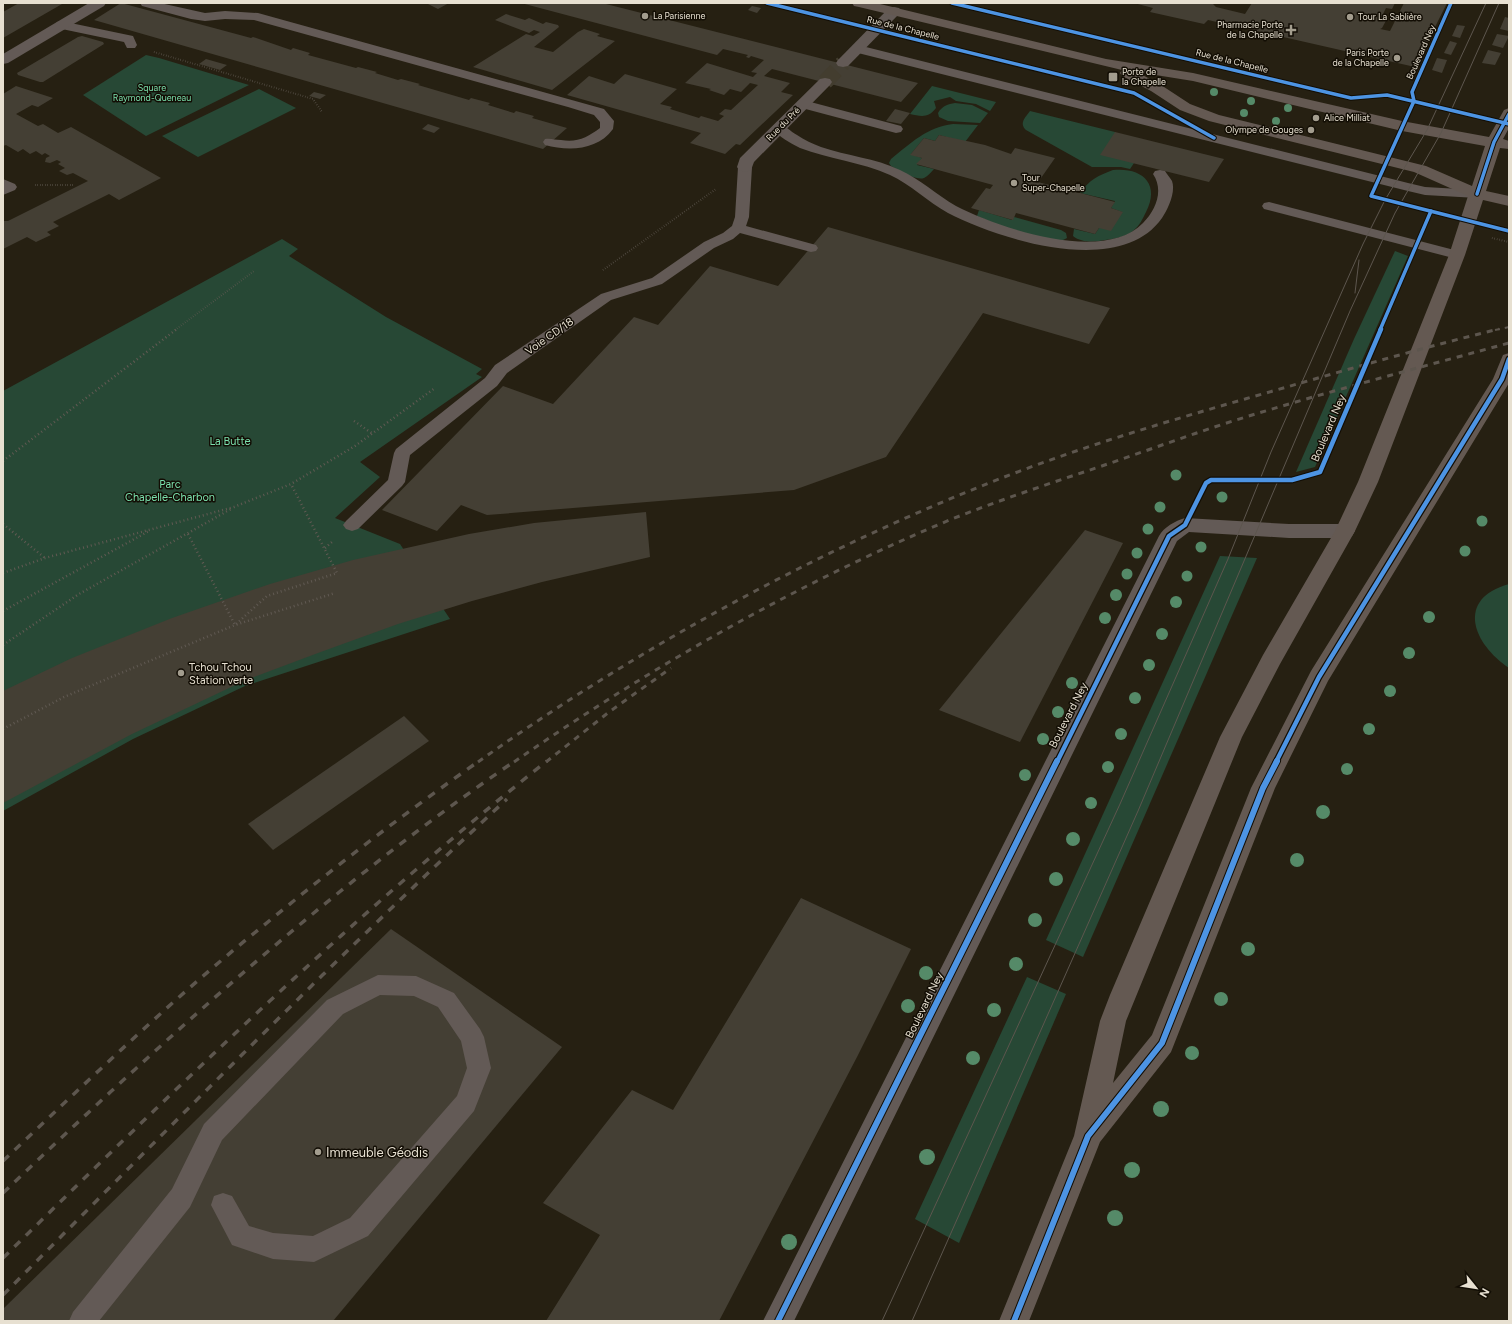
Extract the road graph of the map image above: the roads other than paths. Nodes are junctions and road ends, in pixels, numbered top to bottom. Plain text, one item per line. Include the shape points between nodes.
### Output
1 (99, 3) edge
2 (146, 3) edge
3 (859, 3) edge
4 (894, 11) junction
5 (61, 25) junction
6 (130, 45) road end
7 (858, 49) junction
8 (3, 60) edge
9 (843, 63) tunnel mouth
10 (1106, 63) junction
11 (825, 82) tunnel mouth
12 (803, 104) junction
13 (1509, 113) edge
14 (780, 128) junction
15 (896, 129) dead end
16 (594, 140) junction
17 (550, 142) dead end
18 (1502, 143) edge
19 (569, 157) dead end
20 (745, 167) joint
21 (1160, 174) dead end
22 (3, 183) edge
23 (3, 191) edge
24 (1477, 194) junction
25 (1509, 201) edge
26 (1269, 206) dead end
27 (738, 228) junction
28 (811, 248) dead end
29 (1457, 255) junction
30 (1509, 359) edge
31 (352, 525) dead end
32 (1345, 531) junction
33 (1088, 1136) junction
34 (223, 1205) dead end
35 (82, 1321) edge
36 (778, 1321) edge
37 (1014, 1321) edge

1 - 5 street
2 - 16 lane via 205,17 225,14 254,16 599,112 607,121 606,129
3 - 4 main road, Rue de la Chapelle
4 - 7 street
4 - 10 main road, Rue de la Chapelle
5 - 6 lane via 129,39
5 - 8 street
7 - 9 street
7 - 24 lane via 1425,191
10 - 18 main road, Rue de la Chapelle via 1193,77 1402,126
10 - 24 main road, Rue de la Chapelle via 1156,88 1184,107 1214,118 1420,169
11 - 12 street, Rue du Pré
12 - 14 street, Rue du Pré
12 - 15 lane
13 - 18 main road
14 - 20 street, Rue du Pré via 746,161
14 - 21 lane via 800,144 895,172 941,203 987,225 1021,236 1057,243 1115,243 1135,237 1147,228 1164,199 1165,181
16 - 17 lane via 562,146
16 - 19 lane
18 - 24 main road
20 - 27 lane via 742,217
22 - 23 lane via 10,187
24 - 25 main road, Rue de la Chapelle
24 - 29 main road
26 - 29 lane
27 - 28 lane
27 - 31 lane, Voie CD/18 via 657,281 606,297 501,369 491,382 402,453 396,482
29 - 32 main road via 1368,482
30 - 33 main road via 1502,380 1319,677 1263,788 1162,1044
32 - 33 main road via 1270,661 1231,737 1113,1021
32 - 36 street, Boulevard Ney via 1289,531 1185,525 1169,536
33 - 37 main road
34 - 35 lane via 241,1236 273,1246 314,1249 359,1227 466,1103 478,1068 472,1037 446,1000 416,986 378,984 335,1007 213,1132 181,1198

